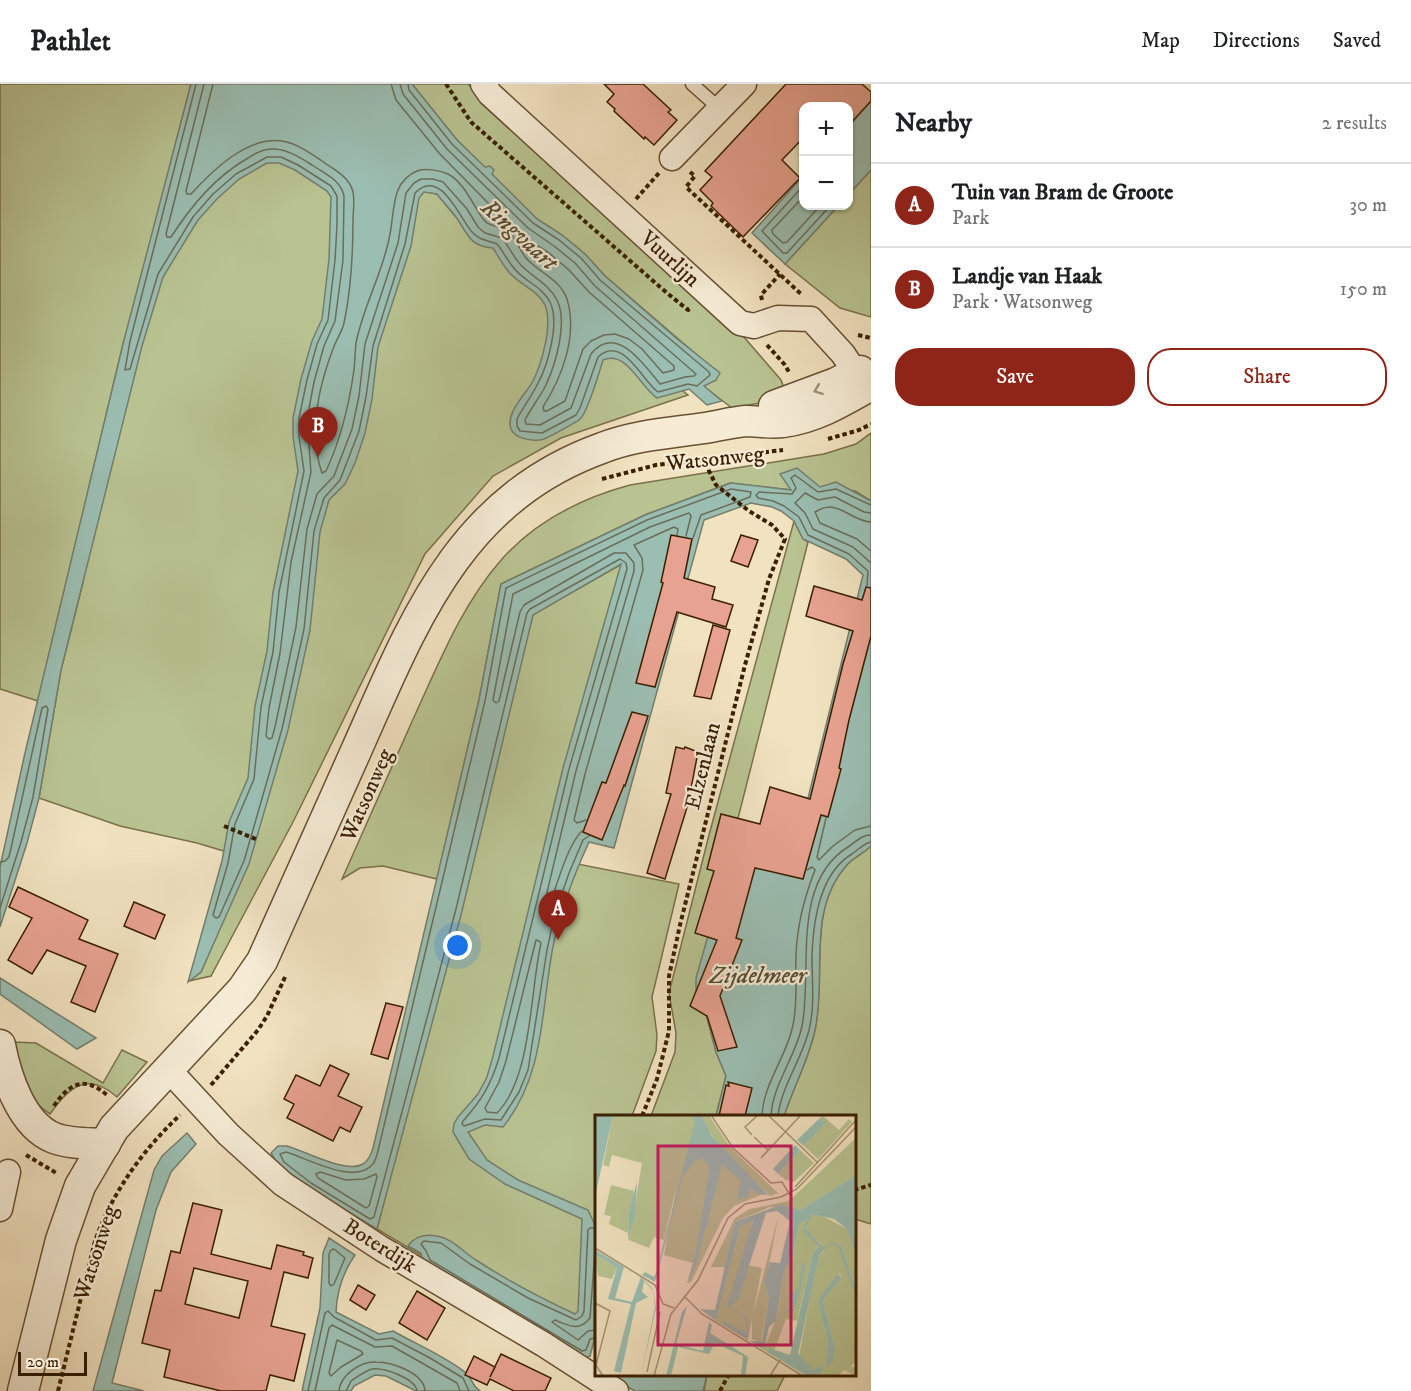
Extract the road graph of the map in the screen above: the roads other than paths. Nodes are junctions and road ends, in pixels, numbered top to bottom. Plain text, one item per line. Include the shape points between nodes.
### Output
1 (483, 84) edge
2 (692, 84) edge
3 (744, 84) edge
4 (720, 109) junction
5 (672, 158) road end
6 (866, 382) edge
7 (0, 1045) edge
8 (168, 1069) junction
9 (105, 1144) junction
10 (8, 1172) dead end
11 (0, 1209) edge
12 (23, 1391) edge
13 (616, 1391) edge

1 - 6 street, Vuurlijn via 740,323 754,326 778,318 811,319
2 - 4 lane
3 - 4 street
4 - 5 street
6 - 8 street, Watsonweg via 829,409 782,422 745,421 626,439 566,463 515,496 486,522 429,595 262,961 242,990
7 - 9 street via 17,1100 33,1121 54,1138
8 - 9 street, Watsonweg via 114,1128
8 - 13 street, Boterdijk via 228,1134 283,1184
9 - 12 street, Watsonweg via 69,1214
10 - 11 street

